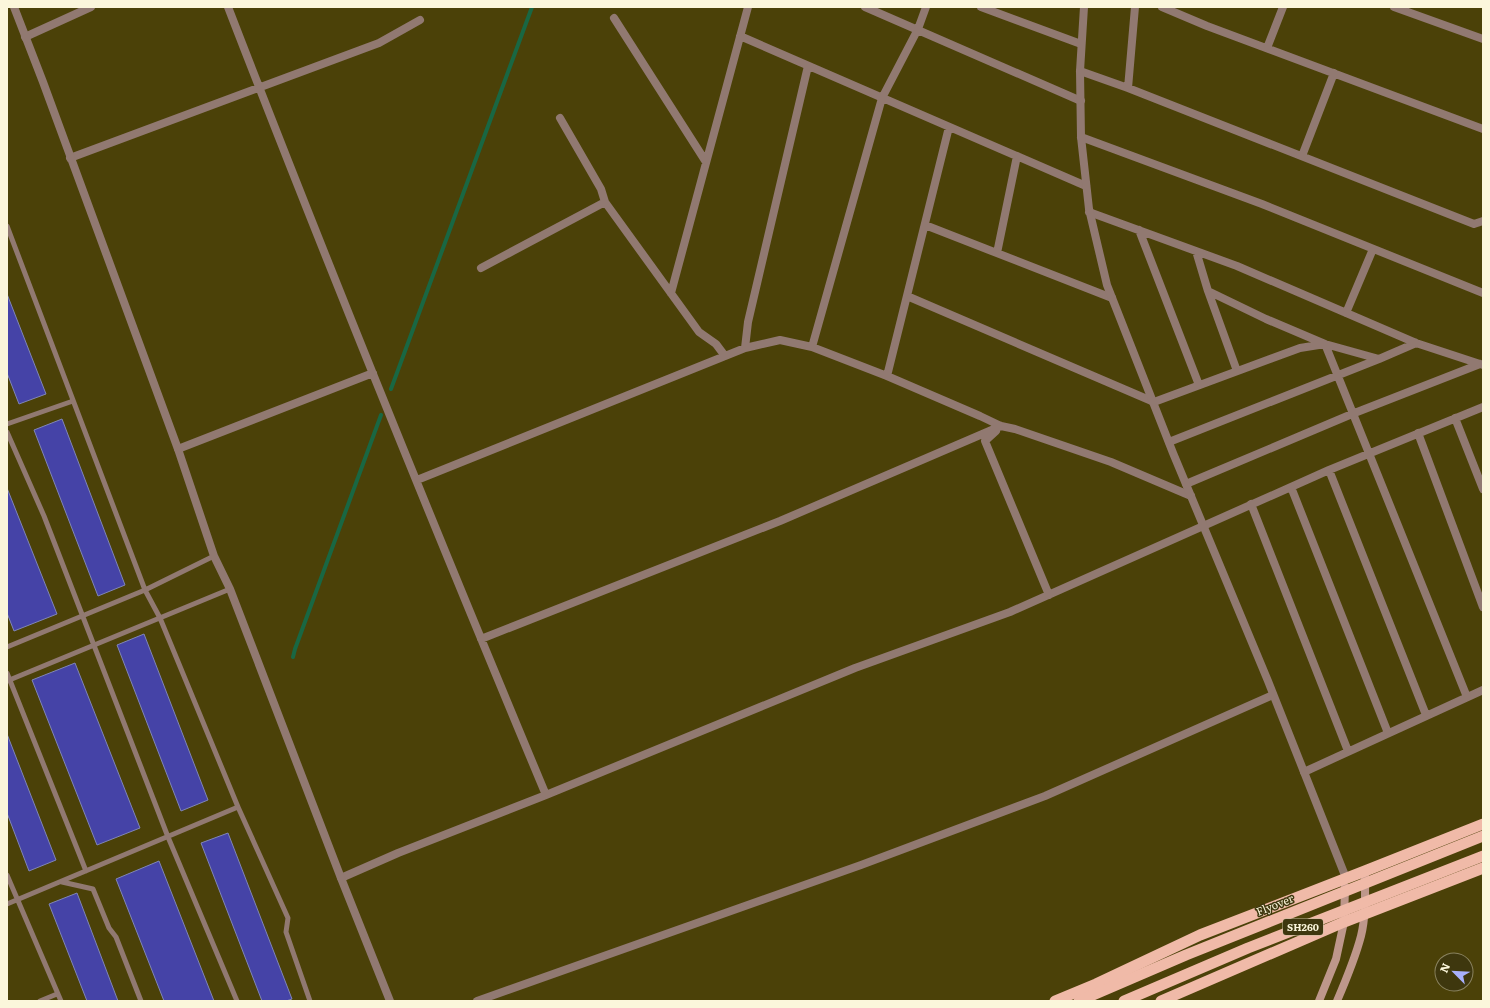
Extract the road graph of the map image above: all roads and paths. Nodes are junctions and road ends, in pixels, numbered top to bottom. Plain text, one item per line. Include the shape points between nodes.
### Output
1 (14, 7) edge
2 (91, 7) edge
3 (228, 7) edge
4 (748, 7) edge
5 (865, 7) edge
6 (926, 7) edge
7 (981, 7) edge
8 (1084, 7) edge
9 (1135, 7) edge
10 (1162, 7) edge
11 (1283, 7) edge
12 (1394, 7) edge
13 (614, 18) dead end
14 (420, 20) dead end
15 (918, 29) junction
16 (740, 36) junction
17 (25, 37) junction
18 (1483, 39) edge
19 (1081, 44) junction
20 (1267, 48) junction
21 (808, 66) junction
22 (1080, 71) junction
23 (1334, 73) junction
24 (260, 88) junction
25 (1128, 88) junction
26 (882, 98) junction
27 (1081, 101) junction
28 (560, 118) dead end
29 (949, 127) junction
30 (1483, 129) edge
31 (1081, 137) junction
32 (1017, 156) junction
33 (1302, 156) junction
34 (70, 158) junction
35 (706, 162) junction
36 (1086, 186) junction
37 (604, 202) junction
38 (1089, 212) junction
39 (1483, 221) edge
40 (925, 225) junction
41 (7, 226) edge
42 (1139, 230) junction
43 (1373, 249) junction
44 (1196, 251) junction
45 (998, 253) junction
46 (481, 268) dead end
47 (1208, 291) junction
48 (671, 293) junction
49 (1483, 293) edge
50 (907, 296) junction
51 (1112, 298) junction
52 (1346, 313) junction
53 (1416, 343) junction
54 (1325, 344) junction
55 (812, 347) junction
56 (746, 348) junction
57 (725, 356) junction
58 (1379, 359) junction
59 (1481, 364) edge
60 (1237, 371) junction
61 (373, 373) junction
62 (888, 376) junction
63 (1338, 376) junction
64 (1198, 385) junction
65 (73, 401) junction
66 (1154, 402) junction
67 (1483, 407) edge
68 (1352, 414) junction
69 (1455, 418) junction
70 (7, 424) edge
71 (1001, 426) junction
72 (7, 432) edge
73 (1418, 433) junction
74 (1169, 442) junction
75 (178, 449) junction
76 (1369, 453) junction
77 (1329, 470) junction
78 (417, 480) junction
79 (1186, 484) junction
80 (1291, 487) junction
81 (1483, 489) edge
82 (1191, 496) junction
83 (1251, 504) junction
84 (1203, 525) junction
85 (214, 556) junction
86 (230, 589) junction
87 (145, 590) junction
88 (1049, 595) junction
89 (1483, 607) edge
90 (82, 615) junction
91 (160, 618) junction
92 (480, 639) junction
93 (93, 645) junction
94 (7, 647) edge
95 (7, 673) edge
96 (8, 680) edge
97 (1483, 690) edge
98 (1273, 695) junction
99 (1467, 697) junction
100 (1426, 715) junction
101 (1388, 733) junction
102 (1348, 751) junction
103 (1304, 772) junction
104 (546, 795) junction
105 (238, 807) junction
106 (1483, 824) edge
107 (1483, 836) edge
108 (168, 837) junction
109 (1483, 856) edge
110 (1483, 868) edge
111 (86, 871) junction
112 (1365, 871) junction
113 (7, 875) edge
114 (341, 878) junction
115 (1346, 878) junction
116 (61, 881) junction
117 (17, 900) junction
118 (7, 904) edge
119 (1364, 914) junction
120 (1344, 922) junction
121 (57, 994) junction
122 (40, 1001) edge
123 (60, 1001) edge
124 (141, 1001) edge
125 (237, 1001) edge
126 (310, 1001) edge
127 (390, 1001) edge
128 (477, 1001) edge
129 (1055, 1001) edge
130 (1079, 1001) edge
131 (1124, 1001) edge
132 (1161, 1001) edge
133 (1319, 1001) edge
134 (1337, 1001) edge

1 - 17 street
2 - 17 street
3 - 24 street
4 - 16 street
5 - 15 street
6 - 15 street
7 - 19 street
8 - 19 street
9 - 25 street
10 - 20 street
11 - 20 street
12 - 18 street
13 - 35 street
14 - 24 street via 379,42
15 - 26 street
15 - 27 street
16 - 21 street
16 - 35 street
17 - 34 street
19 - 22 street
20 - 23 street
21 - 26 street
21 - 56 street via 748,322
22 - 25 street
22 - 27 street
23 - 30 street
23 - 33 street
24 - 34 street
24 - 61 street
25 - 33 street
26 - 29 street
26 - 55 street
27 - 31 street
28 - 37 street via 601,189
29 - 32 street
29 - 40 street
31 - 36 street
31 - 43 street via 1262,204
32 - 36 street
32 - 45 street
33 - 39 street via 1474,224
34 - 75 street
35 - 48 street
36 - 38 street
37 - 46 street
37 - 48 street
38 - 42 street
38 - 51 street
40 - 45 street
40 - 50 street
41 - 65 lane
42 - 44 street
42 - 64 street
43 - 49 street
43 - 52 street
44 - 47 street
44 - 52 street
45 - 51 street
47 - 54 street
47 - 60 street
48 - 57 street via 699,332 716,344
50 - 62 street
50 - 66 street
51 - 66 street
52 - 53 street
53 - 58 street
53 - 59 street
54 - 58 street
54 - 60 street via 1300,348
54 - 63 street
55 - 56 street via 780,340
55 - 62 street
56 - 57 street
57 - 78 street
58 - 63 street
59 - 68 street
60 - 64 street
61 - 75 street
61 - 78 street
62 - 71 street
63 - 68 street
63 - 74 street
64 - 66 street
65 - 70 lane
65 - 87 lane
66 - 74 street
67 - 69 street
68 - 76 street
68 - 79 street
69 - 73 street
69 - 81 street
71 - 82 street via 1111,462
71 - 88 street via 985,441
71 - 92 street via 780,520
72 - 90 lane via 44,516
73 - 76 street
73 - 89 street
74 - 79 street
75 - 85 street
76 - 77 street
76 - 99 street
77 - 80 street
77 - 100 street
78 - 92 street
79 - 82 street
80 - 83 street
80 - 101 street
82 - 84 street
83 - 84 street
83 - 102 street
84 - 88 street
84 - 98 street
85 - 86 street
85 - 87 lane
86 - 91 lane
86 - 114 street
87 - 90 lane
87 - 91 lane
88 - 104 street via 1010,612 855,668
90 - 93 lane
90 - 94 lane
91 - 93 lane
91 - 105 lane
92 - 104 street
93 - 96 lane
93 - 108 lane
95 - 96 lane
96 - 111 lane
97 - 99 street
98 - 103 street
98 - 128 street via 1045,796 854,868
99 - 100 street
100 - 101 street
101 - 102 street
102 - 103 street
103 - 115 street
104 - 114 street
105 - 108 lane
105 - 126 lane via 288,918 286,932
106 - 112 highway
107 - 130 highway, Flyover, bridge via 1186,955
108 - 111 lane
108 - 125 lane
109 - 131 highway, SH260, bridge via 1248,948
110 - 119 highway, SH260
111 - 116 lane
112 - 115 highway
112 - 119 main road
113 - 117 lane
114 - 127 street
115 - 120 main road
115 - 129 highway via 1200,935
116 - 117 lane
116 - 124 lane via 93,889 109,928 116,937
117 - 118 lane
117 - 121 lane
119 - 120 highway, SH260
119 - 134 main road via 1361,936
120 - 132 highway, SH260
120 - 133 main road via 1336,960
121 - 122 lane
121 - 123 lane

